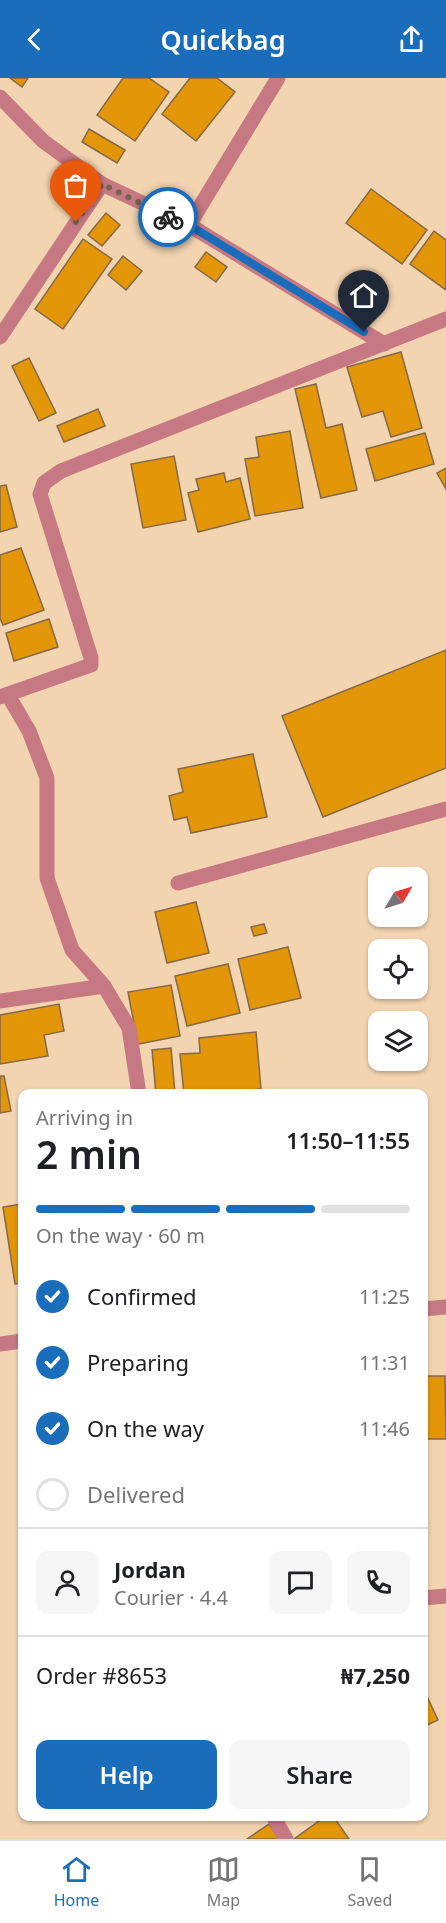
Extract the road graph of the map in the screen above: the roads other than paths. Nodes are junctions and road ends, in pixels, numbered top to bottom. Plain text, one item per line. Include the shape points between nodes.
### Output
1 (279, 78) edge
2 (0, 97) edge
3 (102, 184) junction
4 (189, 225) junction
5 (446, 319) edge
6 (0, 337) edge
7 (384, 344) junction
8 (4, 696) edge
9 (446, 809) edge
10 (178, 883) dead end
11 (104, 986) junction
12 (0, 1002) edge
13 (138, 1089) edge
14 (446, 1307) edge
15 (428, 1309) edge
16 (18, 1342) edge
17 (0, 1344) edge
18 (446, 1596) edge
19 (428, 1598) edge
20 (276, 1821) edge
21 (286, 1839) edge

1 - 4 street
2 - 3 street via 43,141
3 - 4 street
3 - 6 street
4 - 7 street
5 - 7 street
7 - 8 street via 61,471 44,483 40,494 91,664
8 - 11 street via 30,730 47,778 47,878 72,950
9 - 10 street
11 - 12 street
11 - 13 street via 129,1028
14 - 15 street
16 - 17 street
18 - 19 street
20 - 21 street

